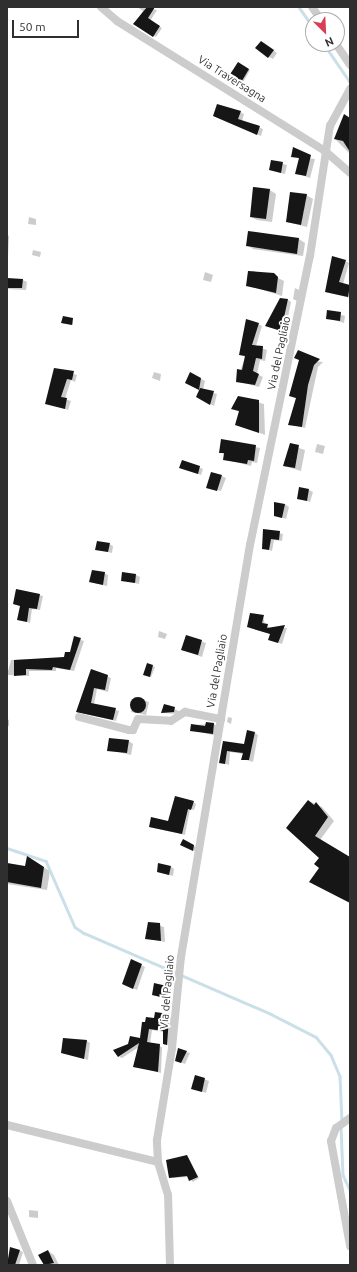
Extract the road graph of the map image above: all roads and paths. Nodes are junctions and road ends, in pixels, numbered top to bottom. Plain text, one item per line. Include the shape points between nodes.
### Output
1 (101, 7) edge
2 (341, 52) edge
3 (350, 65) edge
4 (349, 90) edge
5 (325, 151) junction
6 (350, 173) edge
7 (79, 717) dead end
8 (220, 719) junction
9 (348, 1120) edge
10 (7, 1125) edge
11 (158, 1162) junction
12 (7, 1201) edge
13 (350, 1246) edge
14 (33, 1265) edge
15 (170, 1265) edge

1 - 5 street, Via Traversagna via 117,21
2 - 3 street
4 - 5 street, Via del Pagliaio via 330,126
5 - 6 street, Via Traversagna
5 - 8 street, Via del Pagliaio via 310,256 250,545
7 - 8 street via 129,730 133,730 138,719 171,721 185,712
8 - 11 street, Via del Pagliaio via 179,969 172,1048 159,1118
9 - 13 street via 338,1127 332,1141
10 - 11 street
11 - 15 street, Via del Pagliaio via 168,1195
12 - 14 street

